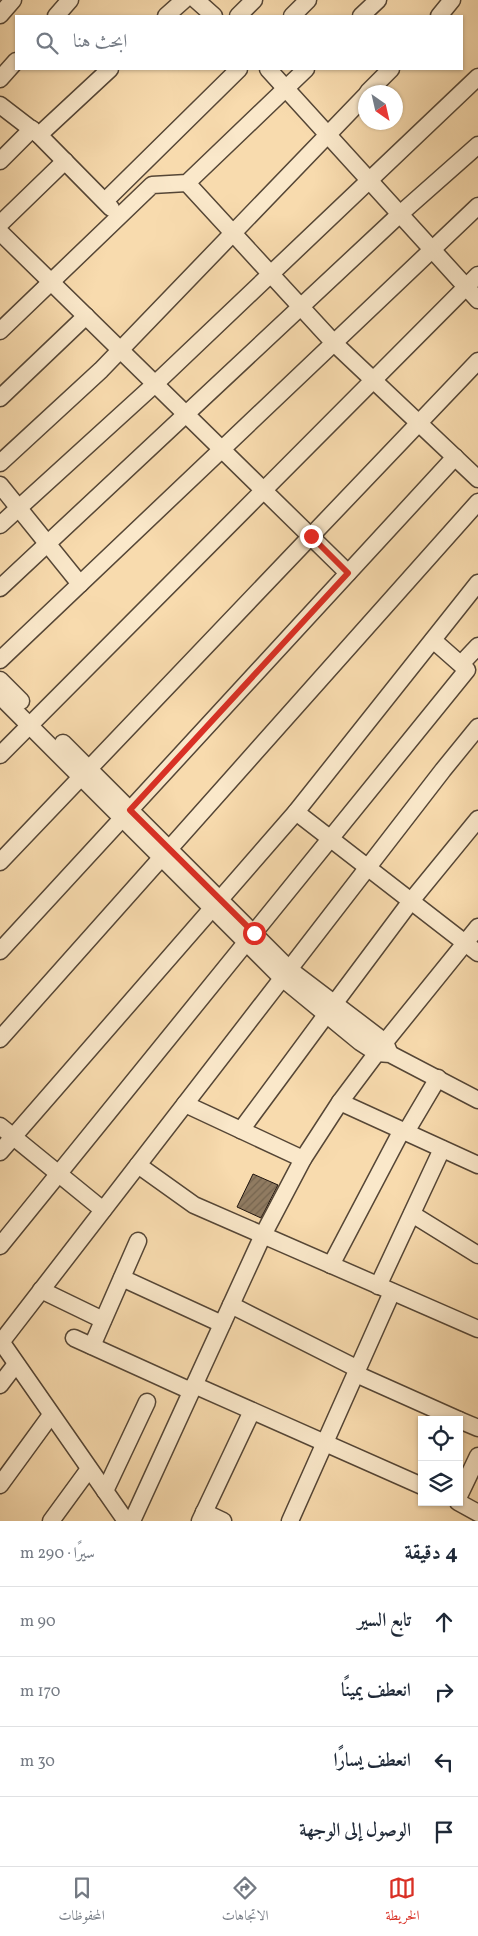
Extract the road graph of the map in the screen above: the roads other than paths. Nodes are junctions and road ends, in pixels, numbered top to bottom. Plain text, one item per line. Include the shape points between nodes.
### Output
1 (13, 0) edge
2 (70, 0) edge
3 (184, 0) edge
4 (196, 0) edge
5 (254, 0) edge
6 (308, 0) edge
7 (378, 0) edge
8 (452, 0) edge
9 (0, 15) edge
10 (57, 15) edge
11 (167, 15) edge
12 (213, 15) edge
13 (239, 15) edge
14 (293, 15) edge
15 (362, 15) edge
16 (440, 15) edge
17 (15, 62) edge
18 (109, 70) edge
19 (238, 70) edge
20 (269, 70) edge
21 (305, 70) edge
22 (390, 70) edge
23 (478, 77) edge
24 (0, 79) edge
25 (375, 85) edge
26 (286, 89) junction
27 (358, 103) edge
28 (0, 105) edge
29 (36, 132) junction
30 (327, 135) junction
31 (478, 145) edge
32 (0, 161) edge
33 (65, 161) junction
34 (369, 181) junction
35 (187, 183) junction
36 (105, 201) junction
37 (478, 206) edge
38 (400, 214) junction
39 (120, 216) junction
40 (0, 224) edge
41 (0, 232) edge
42 (233, 233) junction
43 (432, 250) junction
44 (271, 274) junction
45 (478, 275) edge
46 (51, 282) junction
47 (466, 287) junction
48 (478, 300) edge
49 (301, 307) junction
50 (86, 316) junction
51 (0, 331) edge
52 (334, 343) junction
53 (120, 350) junction
54 (478, 361) edge
55 (374, 380) junction
56 (155, 384) junction
57 (0, 398) edge
58 (186, 414) junction
59 (419, 423) junction
60 (222, 449) junction
61 (455, 457) junction
62 (0, 463) edge
63 (478, 479) edge
64 (0, 485) edge
65 (264, 490) junction
66 (478, 502) edge
67 (18, 508) junction
68 (0, 525) edge
69 (311, 536) junction
70 (47, 544) junction
71 (348, 573) junction
72 (478, 583) edge
73 (80, 584) junction
74 (0, 588) edge
75 (433, 640) junction
76 (478, 646) edge
77 (0, 660) edge
78 (461, 664) junction
79 (0, 680) edge
80 (0, 696) edge
81 (34, 722) junction
82 (478, 727) edge
83 (0, 755) edge
84 (85, 773) junction
85 (296, 812) junction
86 (126, 814) junction
87 (478, 819) edge
88 (330, 838) junction
89 (165, 853) junction
90 (0, 862) edge
91 (368, 867) junction
92 (411, 901) junction
93 (216, 904) junction
94 (478, 927) edge
95 (250, 938) junction
96 (472, 948) edge
97 (0, 951) edge
98 (286, 973) junction
99 (330, 1009) junction
100 (0, 1039) edge
101 (384, 1050) junction
102 (438, 1078) junction
103 (478, 1100) edge
104 (340, 1102) junction
105 (185, 1104) junction
106 (0, 1126) edge
107 (240, 1130) junction
108 (404, 1131) junction
109 (13, 1137) junction
110 (442, 1149) junction
111 (0, 1152) edge
112 (303, 1159) junction
113 (138, 1164) junction
114 (478, 1166) edge
115 (58, 1174) junction
116 (103, 1210) junction
117 (412, 1214) junction
118 (263, 1235) junction
119 (138, 1241) dead end
120 (0, 1246) edge
121 (478, 1255) edge
122 (331, 1265) junction
123 (122, 1278) junction
124 (385, 1289) junction
125 (41, 1290) junction
126 (230, 1306) junction
127 (103, 1320) junction
128 (222, 1324) junction
129 (478, 1329) edge
130 (74, 1338) dead end
131 (1, 1340) edge
132 (92, 1346) junction
133 (16, 1364) junction
134 (357, 1371) junction
135 (0, 1386) edge
136 (192, 1388) junction
137 (147, 1402) dead end
138 (252, 1411) junction
139 (51, 1415) junction
140 (451, 1416) edge
141 (463, 1422) edge
142 (478, 1428) edge
143 (325, 1444) junction
144 (478, 1456) edge
145 (89, 1469) junction
146 (418, 1484) edge
147 (0, 1485) edge
148 (463, 1488) edge
149 (105, 1491) junction
150 (463, 1504) edge
151 (478, 1512) edge
152 (202, 1516) edge
153 (296, 1519) edge
154 (52, 1521) edge
155 (126, 1521) edge
156 (132, 1521) edge
157 (223, 1521) edge

1 - 9 street
2 - 10 street
3 - 11 street
4 - 12 street
5 - 13 street
6 - 14 street
7 - 15 street
8 - 16 street
17 - 24 street
18 - 29 street
19 - 36 street
20 - 26 street
21 - 26 street
22 - 25 street
23 - 34 street
26 - 30 street
26 - 35 street
27 - 30 street
28 - 29 street
29 - 32 street
29 - 33 street
30 - 34 street
30 - 42 street
31 - 38 street
33 - 36 street
33 - 40 street
34 - 38 street
34 - 44 street
35 - 39 street via 152,185
35 - 42 street
36 - 39 street
37 - 43 street
38 - 43 street
38 - 49 street
39 - 46 street
41 - 46 street
42 - 44 street
42 - 53 street
43 - 47 street
43 - 52 street
44 - 49 street
44 - 56 street
45 - 47 street
46 - 50 street
46 - 51 street
47 - 48 street
47 - 55 street
49 - 52 street
49 - 58 street
50 - 53 street
50 - 57 street
52 - 55 street
52 - 60 street
53 - 56 street
53 - 62 street
54 - 59 street
55 - 59 street
55 - 65 street
56 - 58 street
56 - 67 street
58 - 60 street
58 - 70 street
59 - 61 street
59 - 69 street
60 - 65 street
60 - 73 street
61 - 63 street
61 - 71 street
64 - 67 street
65 - 69 street
65 - 81 street
66 - 89 street
67 - 68 street
67 - 70 street
69 - 71 street
69 - 84 street
70 - 73 street
70 - 74 street
71 - 86 street
72 - 75 street
73 - 77 street
75 - 78 street
75 - 85 street
76 - 78 street
78 - 88 street via 467,670
79 - 81 street
80 - 81 street
81 - 83 street
81 - 84 street
82 - 91 street
84 - 86 street
84 - 90 street
85 - 88 street
85 - 93 street
86 - 89 street
86 - 97 street
87 - 92 street
88 - 91 street
88 - 95 street
89 - 93 street
89 - 100 street
91 - 92 street
91 - 98 street
92 - 96 street
92 - 99 street
93 - 95 street
93 - 109 street
94 - 96 street
95 - 98 street
95 - 115 street
96 - 101 street
98 - 99 street
98 - 105 street
99 - 101 street
99 - 107 street
101 - 102 street
101 - 104 street
102 - 103 street
102 - 108 street
104 - 108 street
104 - 112 street
105 - 107 street
105 - 113 street
106 - 109 street
107 - 112 street
108 - 110 street
108 - 122 street
109 - 111 street
109 - 115 street
110 - 114 street
110 - 117 street
112 - 118 street
113 - 116 street
113 - 118 street via 194,1205
115 - 116 street
115 - 120 street
116 - 125 street
117 - 121 street
117 - 124 street
118 - 122 street
118 - 126 street
119 - 123 street
122 - 124 street
123 - 127 street
123 - 128 street
124 - 129 street
124 - 134 street
125 - 127 street
125 - 131 street
126 - 128 street
126 - 134 street
127 - 132 street
128 - 136 street
130 - 132 street
131 - 133 street
132 - 136 street
133 - 135 street
133 - 139 street
134 - 140 street
134 - 143 street
136 - 138 street
136 - 156 street
137 - 149 street
138 - 143 street
138 - 152 street
139 - 145 street
139 - 147 street
141 - 142 street
143 - 146 street
143 - 153 street
144 - 148 street
145 - 149 street
145 - 154 street
149 - 155 street
150 - 151 street
152 - 157 street

